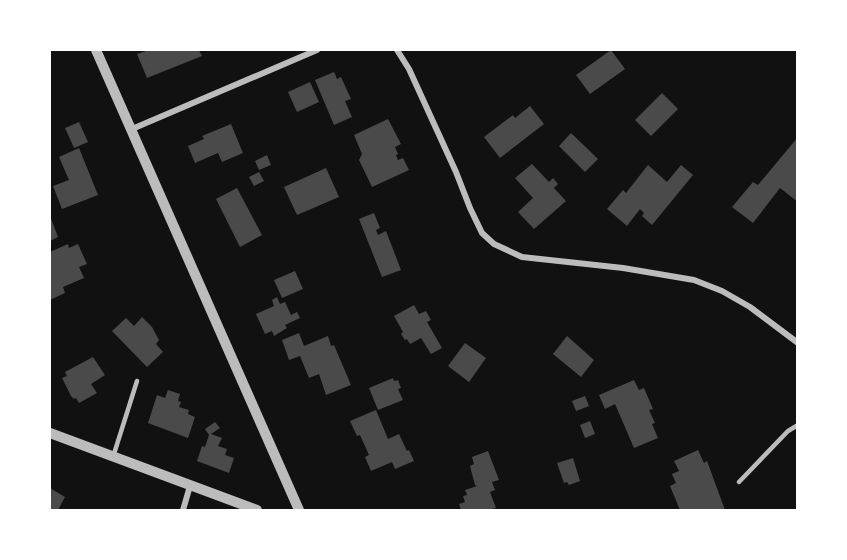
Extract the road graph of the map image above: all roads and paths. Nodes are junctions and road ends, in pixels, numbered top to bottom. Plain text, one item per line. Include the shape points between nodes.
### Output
1 (96, 50) edge
2 (317, 50) edge
3 (397, 50) edge
4 (132, 129) junction
5 (798, 344) edge
6 (136, 381) dead end
7 (798, 424) edge
8 (50, 433) edge
9 (113, 457) junction
10 (739, 482) dead end
11 (190, 486) junction
12 (183, 510) edge
13 (256, 510) edge
14 (299, 510) edge

1 - 4 street
2 - 4 street
3 - 5 street via 478,225 494,244 522,257 694,280 750,307
4 - 14 street
6 - 9 lane
7 - 10 lane
8 - 9 street
9 - 11 street
11 - 12 street
11 - 13 street

